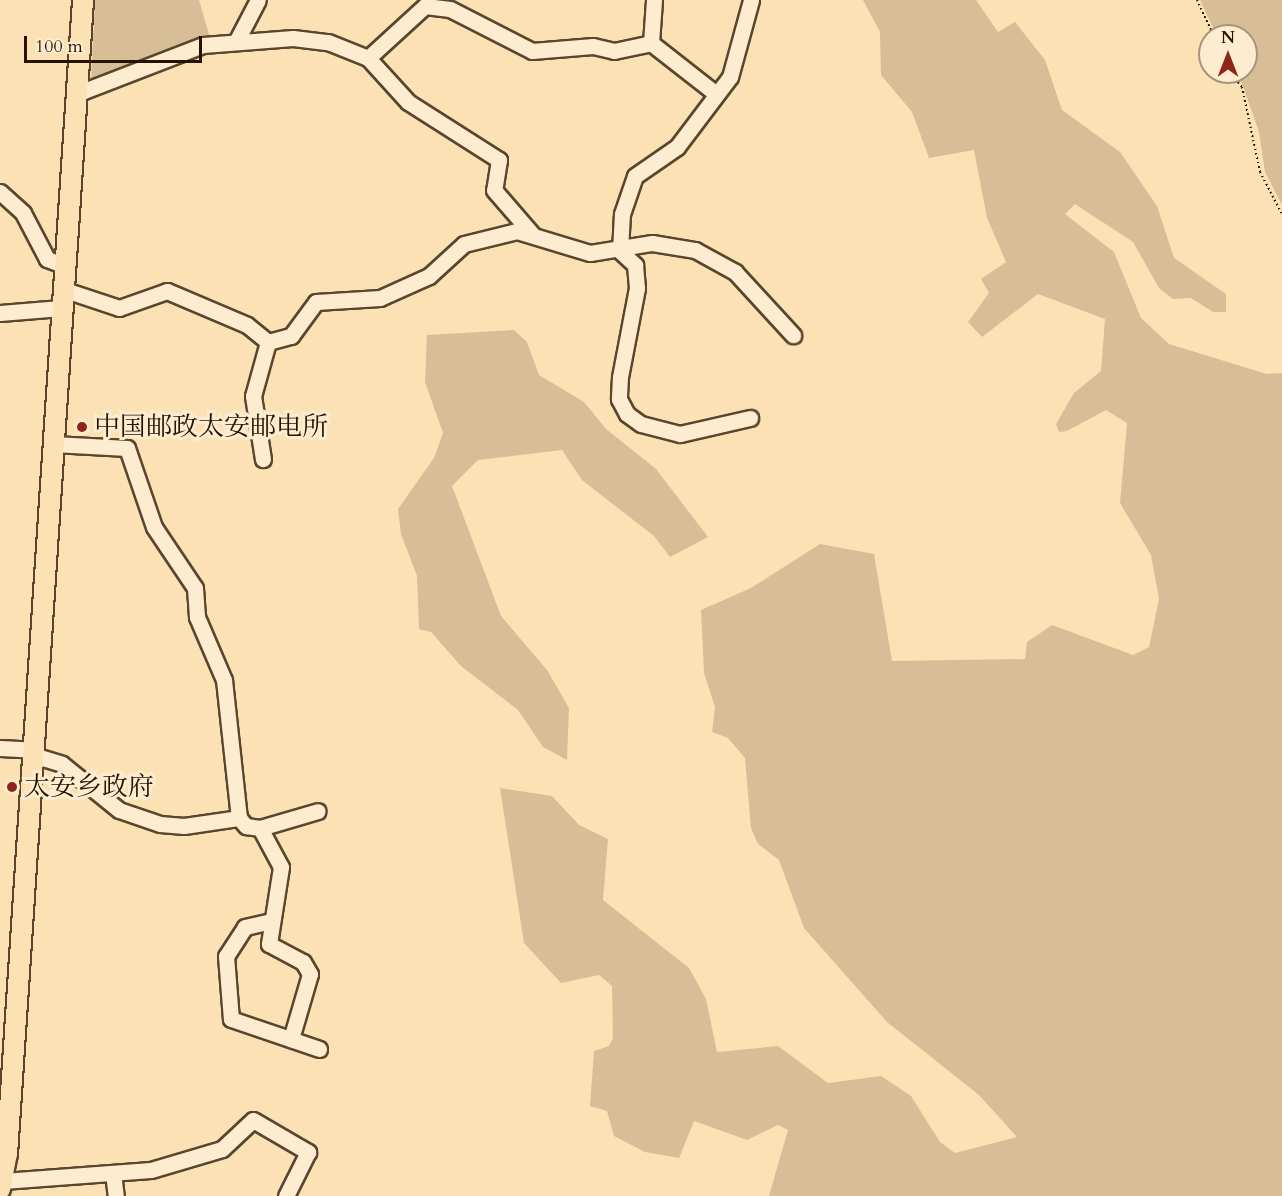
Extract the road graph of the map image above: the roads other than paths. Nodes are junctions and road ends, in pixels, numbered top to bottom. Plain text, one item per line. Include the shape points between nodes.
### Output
1 (83, 0) edge
2 (258, 0) edge
3 (654, 0) edge
4 (751, 0) edge
5 (236, 42) junction
6 (651, 43) junction
7 (368, 58) junction
8 (76, 94) junction
9 (716, 94) junction
10 (0, 192) edge
11 (533, 235) junction
12 (620, 251) junction
13 (63, 265) junction
14 (61, 299) junction
15 (0, 313) edge
16 (793, 335) dead end
17 (268, 342) junction
18 (750, 418) dead end
19 (53, 444) junction
20 (263, 459) dead end
21 (0, 748) edge
22 (34, 753) junction
23 (318, 811) dead end
24 (239, 818) junction
25 (260, 828) junction
26 (272, 921) junction
27 (291, 1039) junction
28 (319, 1049) dead end
29 (113, 1173) junction
30 (2, 1185) edge
31 (116, 1196) edge
32 (286, 1196) edge

1 - 8 main road
2 - 5 street
3 - 6 street
4 - 9 street via 735,69
5 - 7 street via 314,39
5 - 8 street via 203,45
6 - 7 street via 614,51 593,46 532,51 450,9 425,6
6 - 9 street
7 - 11 street via 408,102 499,160 494,190
8 - 13 main road
9 - 12 street via 677,147 635,176 622,214
10 - 13 street via 23,213 47,259
11 - 12 street via 590,253
11 - 17 street via 517,231 465,244 429,276 380,298 316,302 291,336
12 - 16 street via 652,243 695,250 735,272
12 - 18 street via 637,274 637,306 620,376 619,399 627,414 647,426 680,434
13 - 14 main road
14 - 15 street
14 - 17 street via 119,308 167,291 247,325
14 - 19 main road
17 - 20 street via 253,392
19 - 22 main road
19 - 24 street via 127,448 154,527 195,588 197,617 224,680
21 - 22 street
22 - 24 street via 62,764 110,805 141,819 184,826
22 - 30 main road
23 - 25 street
24 - 25 street via 246,826
25 - 26 street via 281,867
26 - 27 street via 269,944 303,962 310,974
26 - 27 street via 245,927 226,956 231,1019
27 - 28 street
29 - 30 street
29 - 31 street
29 - 32 street via 151,1170 210,1154 230,1145 249,1122 262,1121 308,1152

